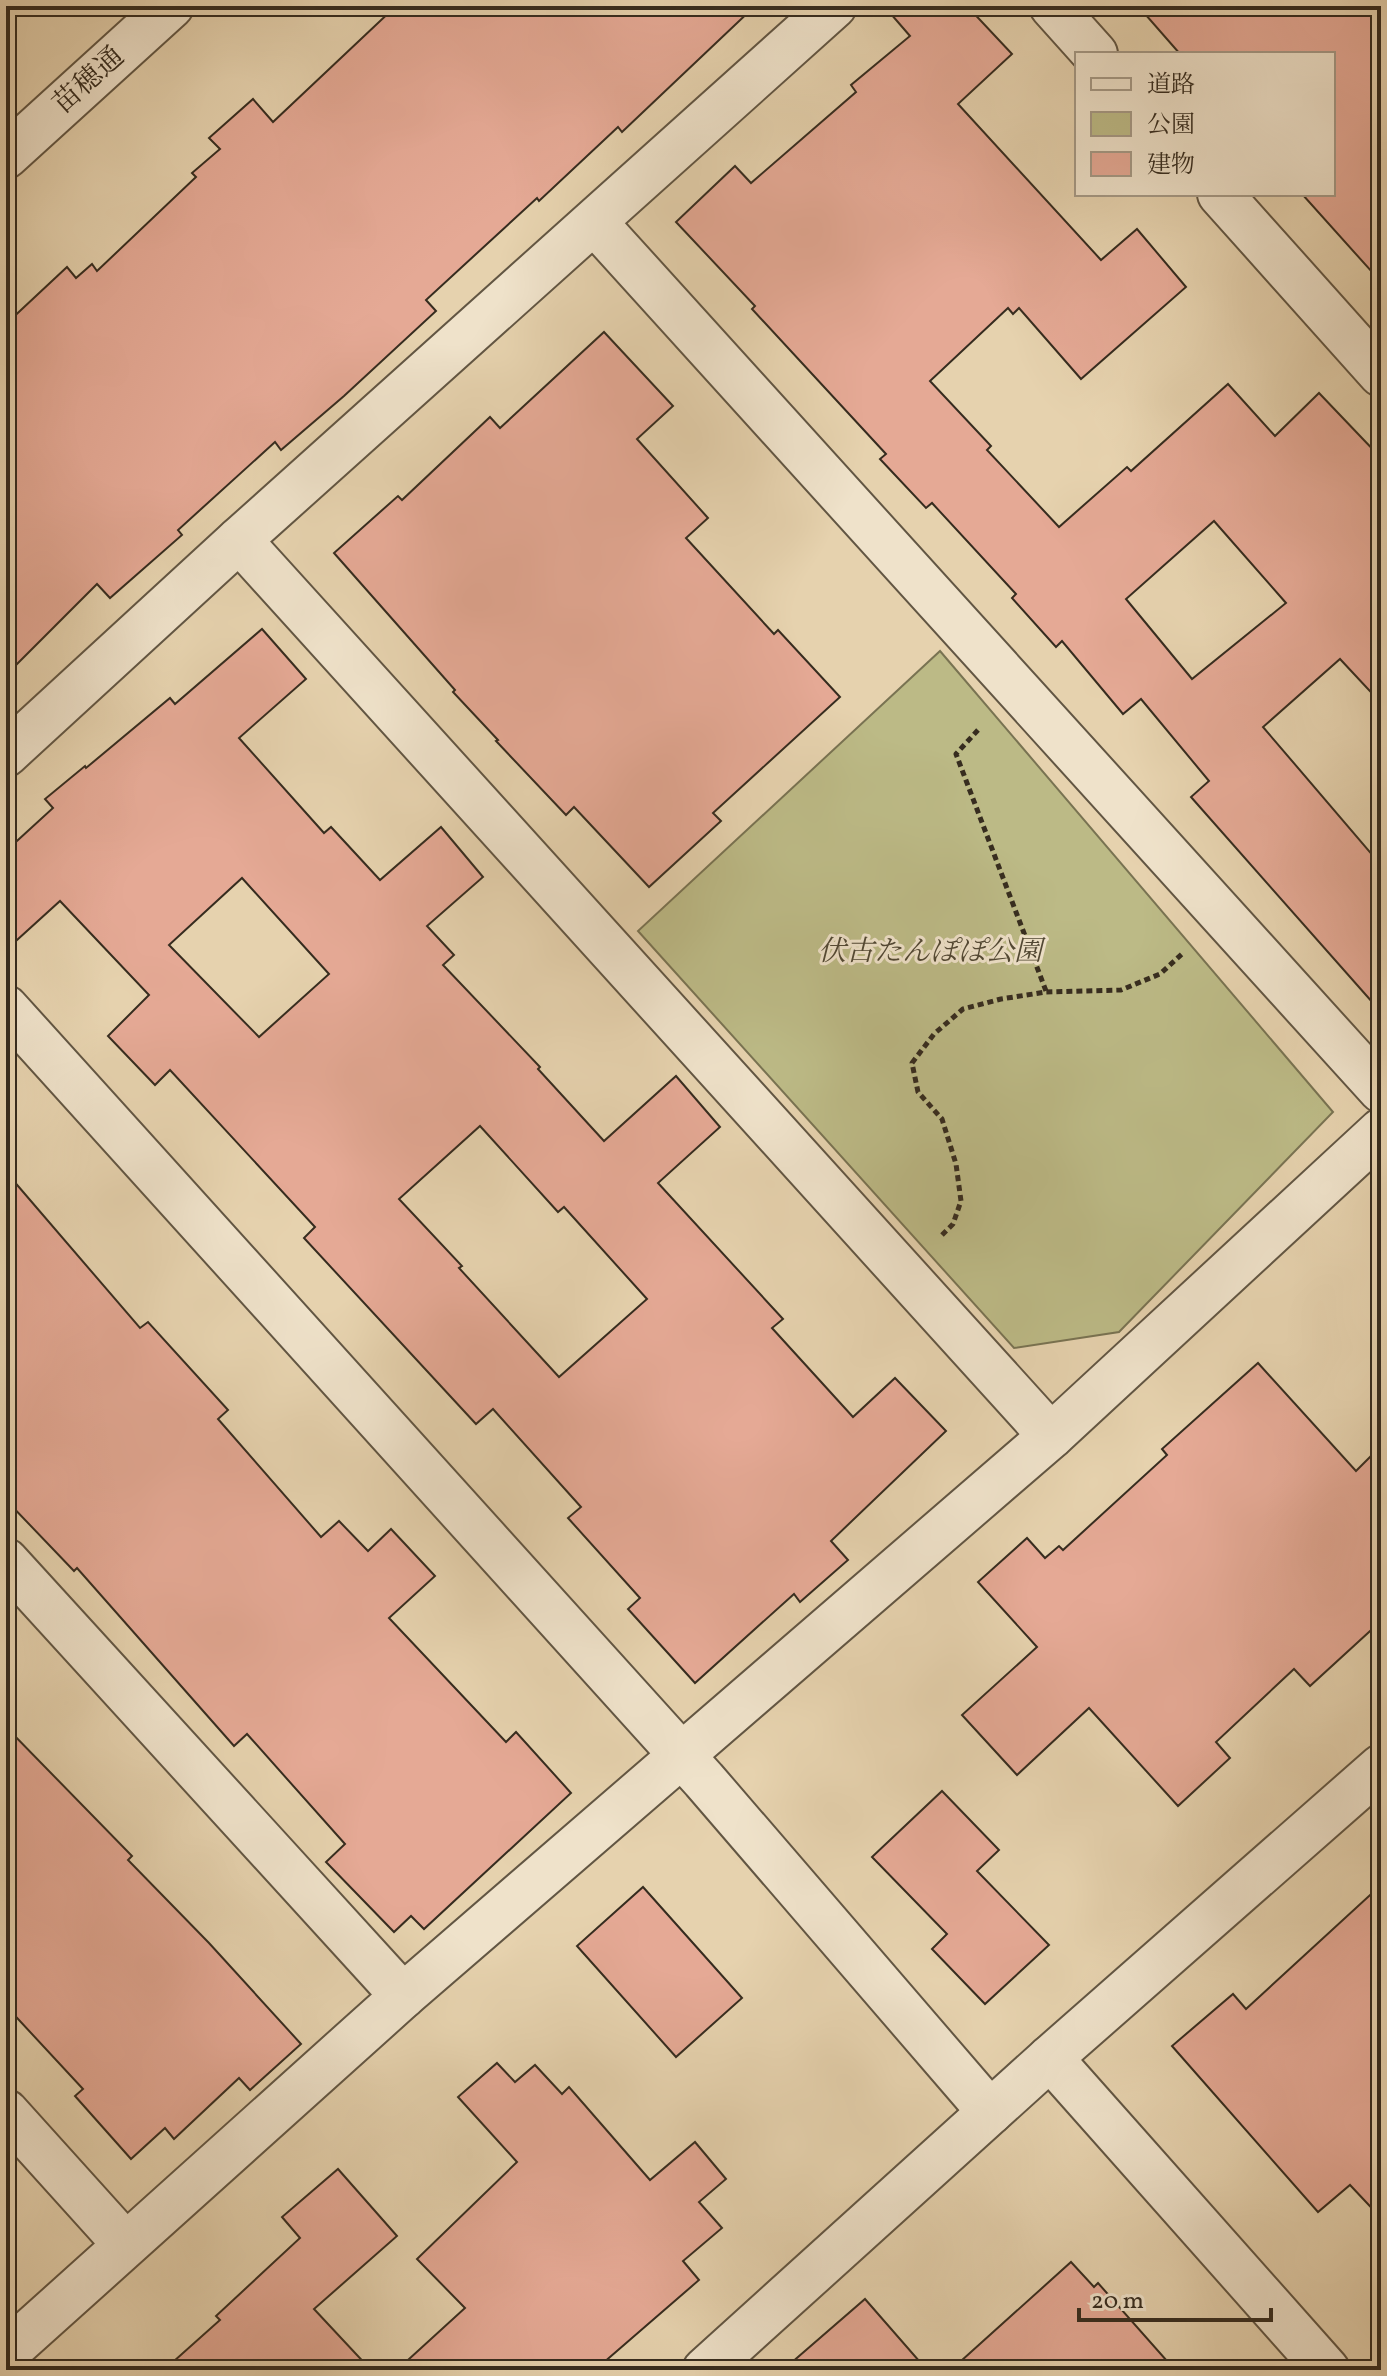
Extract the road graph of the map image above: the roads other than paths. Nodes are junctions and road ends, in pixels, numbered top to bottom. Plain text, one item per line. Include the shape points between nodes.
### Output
1 (171, 6) edge
2 (834, 6) edge
3 (1052, 6) edge
4 (1093, 52) edge
5 (6, 156) edge
6 (1222, 196) edge
7 (595, 223) junction
8 (1381, 374) edge
9 (239, 540) junction
10 (6, 754) edge
11 (6, 1008) edge
12 (1381, 1090) edge
13 (1381, 1131) edge
14 (1051, 1436) junction
15 (6, 1561) edge
16 (681, 1754) junction
17 (1381, 1767) edge
18 (403, 1996) junction
19 (1050, 2058) junction
20 (6, 2112) edge
21 (990, 2112) junction
22 (125, 2244) junction
23 (6, 2353) edge
24 (705, 2370) edge
25 (1327, 2370) edge

1 - 5 street, 苗穂通
2 - 7 street
3 - 4 street
6 - 8 street
7 - 9 street
7 - 12 street
9 - 10 street
9 - 14 street
11 - 16 street
13 - 14 street
14 - 16 street
15 - 18 street
16 - 18 street
16 - 21 street
17 - 19 street
18 - 22 street
19 - 21 street
19 - 25 street
20 - 22 street
21 - 24 street
22 - 23 street

